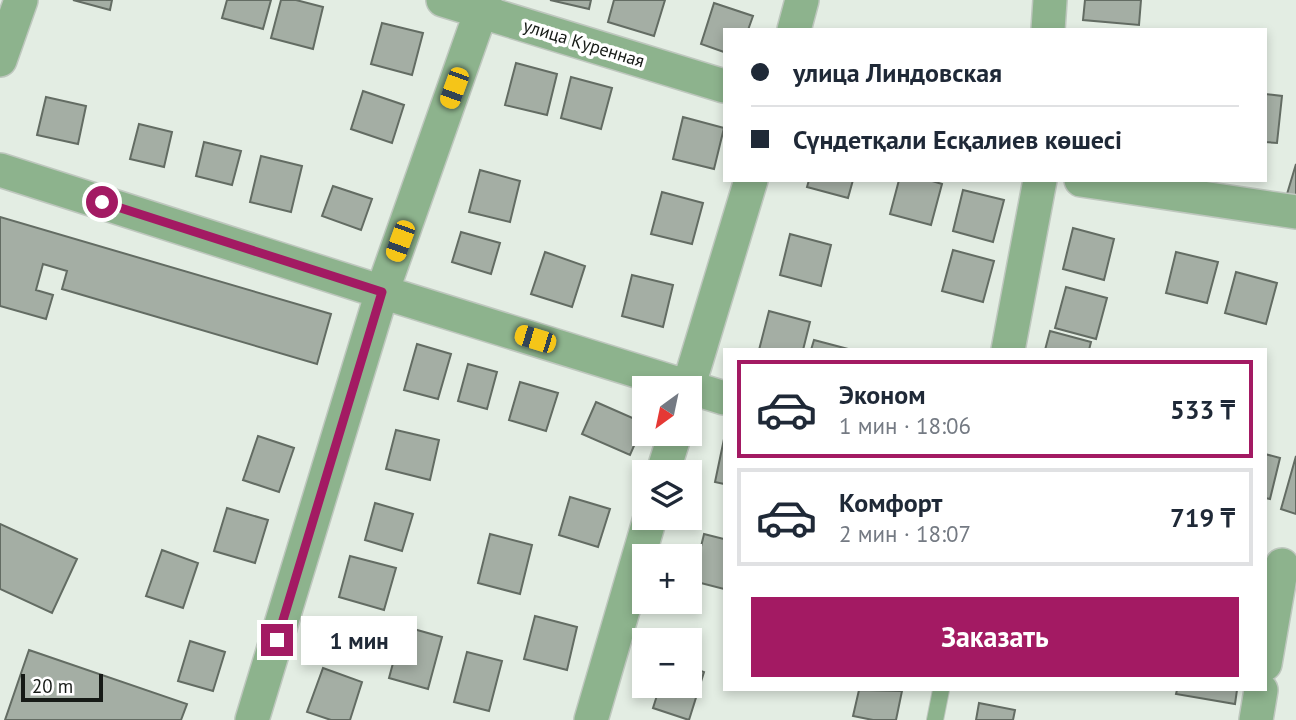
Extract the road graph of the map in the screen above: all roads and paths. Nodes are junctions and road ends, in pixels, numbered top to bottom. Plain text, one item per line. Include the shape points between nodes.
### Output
1 (21, 0) edge
2 (443, 0) edge
3 (802, 0) edge
4 (1050, 0) edge
5 (484, 6) edge
6 (795, 28) edge
7 (1048, 28) edge
8 (0, 60) edge
9 (723, 86) edge
10 (0, 170) edge
11 (750, 182) edge
12 (1040, 182) edge
13 (1094, 182) edge
14 (1296, 212) edge
15 (382, 292) junction
16 (1008, 348) edge
17 (653, 376) edge
18 (691, 376) edge
19 (702, 391) edge
20 (723, 398) edge
21 (646, 530) edge
22 (1281, 564) edge
23 (1267, 652) edge
24 (941, 691) edge
25 (1261, 691) edge
26 (252, 720) edge
27 (591, 720) edge
28 (935, 720) edge
29 (1256, 720) edge

1 - 8 street
2 - 5 street, улица Куренная
3 - 6 street
4 - 7 street
5 - 9 street, улица Куренная
5 - 15 street
10 - 15 street
11 - 18 street
12 - 16 street
13 - 14 street
15 - 17 street
15 - 26 street
19 - 20 street
21 - 27 street
22 - 23 street
24 - 28 lane
25 - 29 street

